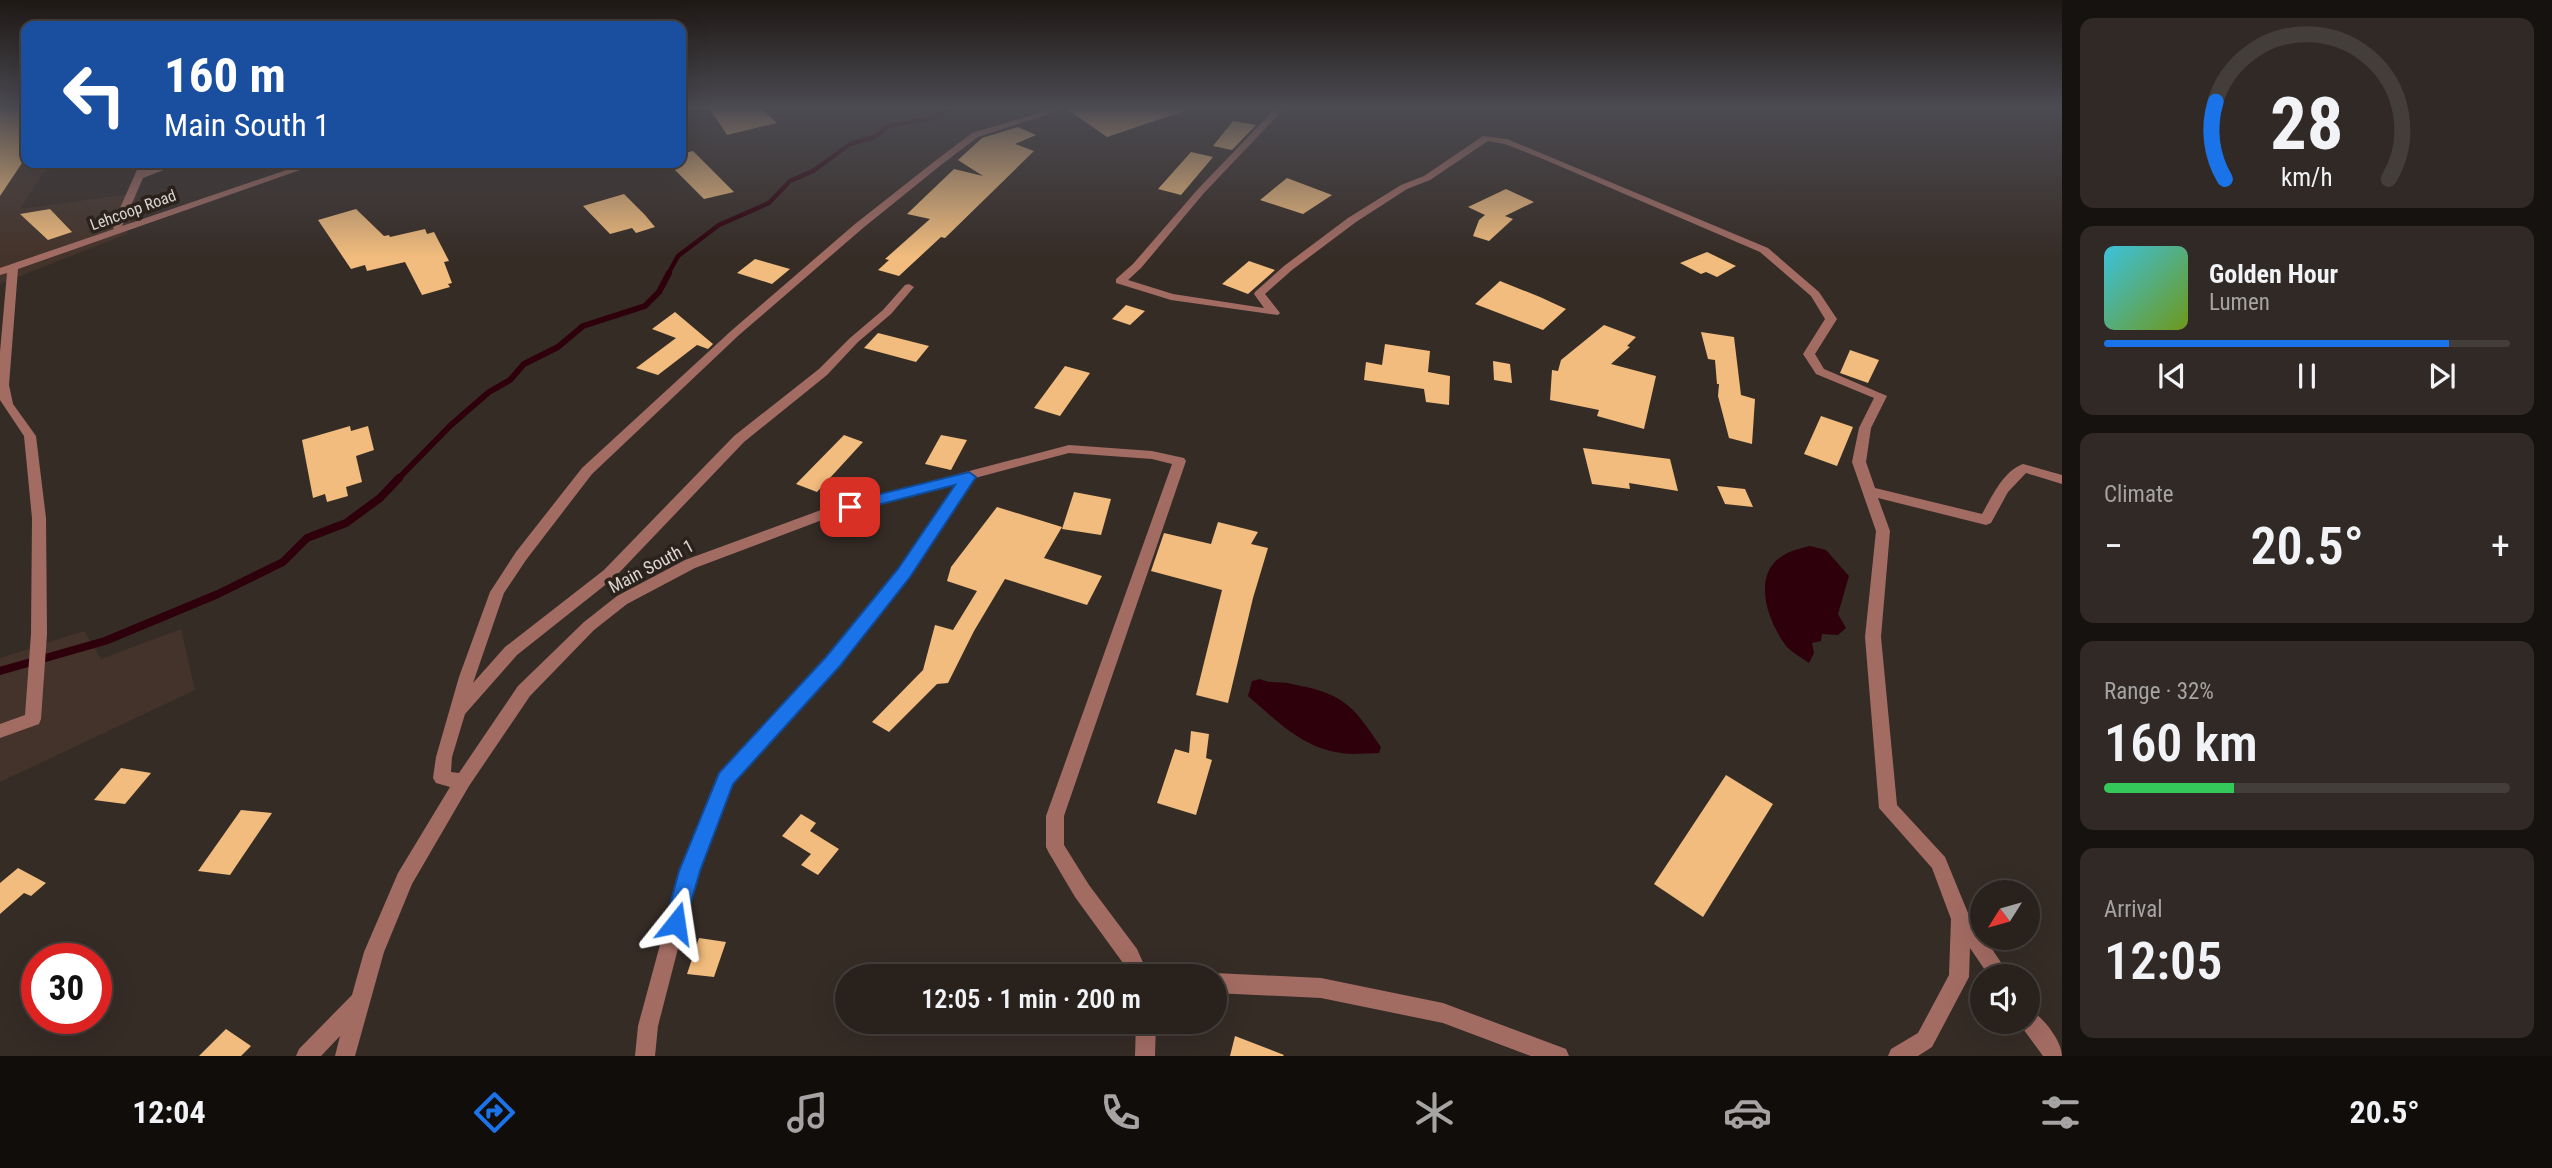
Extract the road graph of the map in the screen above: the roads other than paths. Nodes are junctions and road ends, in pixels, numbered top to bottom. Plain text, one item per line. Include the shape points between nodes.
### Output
1 (945, 158) edge
2 (1233, 158) edge
3 (1455, 158) edge
4 (1546, 158) edge
5 (143, 168) edge
6 (159, 168) edge
7 (162, 168) edge
8 (301, 168) edge
9 (156, 170) junction
10 (139, 176) junction
11 (121, 231) junction
12 (13, 268) junction
13 (0, 271) edge
14 (909, 287) dead end
15 (4, 405) edge
16 (969, 477) junction
17 (2062, 480) edge
18 (1869, 491) junction
19 (457, 713) junction
20 (0, 732) edge
21 (463, 781) junction
22 (1961, 919) junction
23 (1134, 964) edge
24 (1992, 964) edge
25 (1227, 984) edge
26 (361, 1000) junction
27 (1146, 1034) edge
28 (2039, 1034) edge
29 (306, 1056) edge
30 (345, 1056) edge
31 (645, 1056) edge
32 (1145, 1056) edge
33 (1559, 1056) edge
34 (1898, 1056) edge
35 (2056, 1056) edge

1 - 19 street via 735,333 587,471 498,592
2 - 3 street via 1120,281 1171,297 1274,313 1259,294 1288,268 1352,220
4 - 18 street via 1764,250 1815,294 1830,319 1809,354 1820,371 1881,397 1865,428 1859,462
5 - 10 street
6 - 9 street
7 - 9 street
8 - 11 street, Lehcoop Road
9 - 10 street
10 - 11 street via 117,226
11 - 12 street, Lehcoop Road
12 - 13 street, Lehcoop Road
12 - 15 street
14 - 19 street via 822,372 739,439 609,574 510,651
15 - 20 street via 30,436 39,518 33,719
16 - 21 street, Main South 1 via 826,513 690,564 622,600 524,691
16 - 23 street, Main South 1 via 1069,449 1180,461 1055,816 1055,847
16 - 31 street via 904,573 841,652 726,779 689,871 648,1026
17 - 18 street via 2023,468 2003,489 1986,520
18 - 22 street via 1882,531 1874,637 1888,808 1939,863
19 - 21 street via 442,778
21 - 26 street, Main South 1 via 405,879 374,952
22 - 24 street
22 - 34 street via 1959,977 1925,1040
25 - 33 street via 1321,988 1443,1013
26 - 29 street
26 - 30 street, Main South 1
27 - 32 street
28 - 35 street

